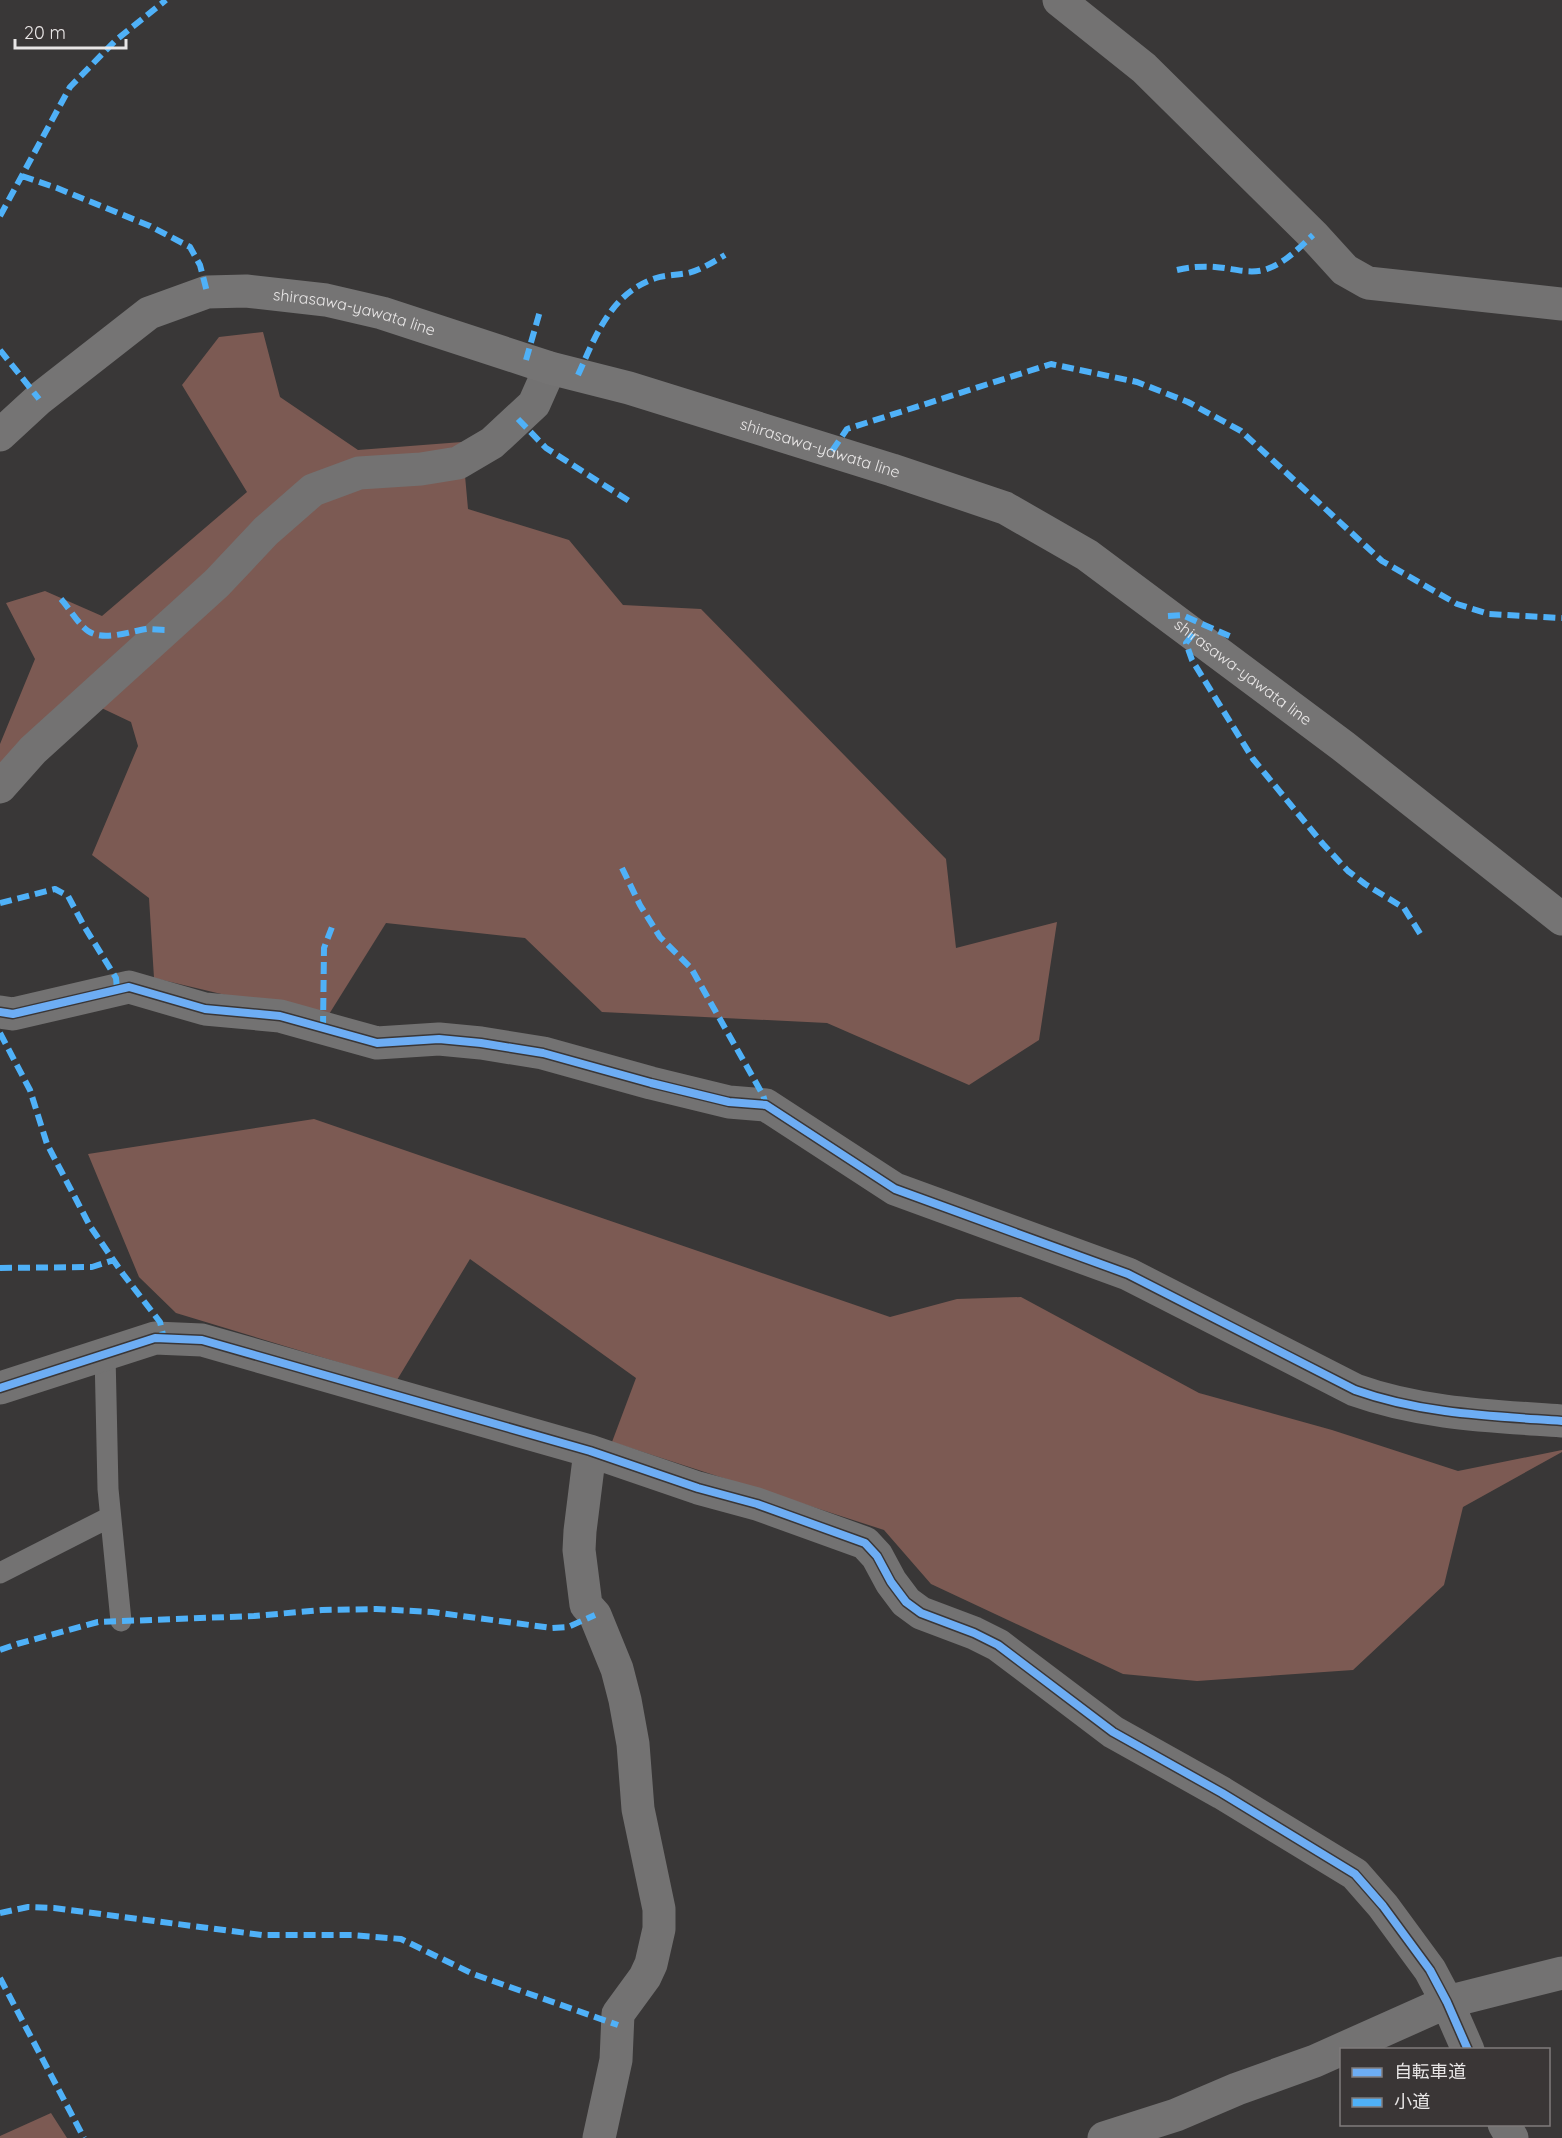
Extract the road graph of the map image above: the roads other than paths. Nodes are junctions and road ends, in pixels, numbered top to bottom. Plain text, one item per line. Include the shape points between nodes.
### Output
1 (1059, 0) edge
2 (1562, 304) edge
3 (550, 368) junction
4 (0, 435) edge
5 (0, 787) edge
6 (1562, 919) edge
7 (0, 1012) edge
8 (105, 1354) junction
9 (0, 1388) edge
10 (1562, 1422) edge
11 (590, 1451) junction
12 (110, 1517) junction
13 (0, 1573) edge
14 (121, 1621) dead end
15 (1562, 1972) edge
16 (1448, 2002) junction
17 (1344, 2048) edge
18 (1468, 2048) edge
19 (1340, 2050) edge
20 (599, 2138) edge
21 (1104, 2138) edge

1 - 2 street via 1144,68 1345,270 1368,283
3 - 4 main road, shirasawa-yawata line via 382,313 326,300 246,291 207,292 149,313 39,399
3 - 5 street via 534,404 492,443 458,463 359,473 314,490 33,750
3 - 6 main road, shirasawa-yawata line via 640,391 1005,508 1087,555 1344,746
7 - 10 street via 13,1014 129,987 205,1009 280,1016 377,1042 439,1039 543,1053 729,1102 766,1105 895,1189 1128,1274 1355,1390 1424,1409
8 - 9 street
8 - 11 street via 155,1338 202,1340
8 - 12 lane
11 - 16 street via 865,1543 906,1602 921,1613 998,1645 1113,1732 1355,1874 1430,1970
11 - 20 street via 579,1550 586,1605 595,1615 625,1700 638,1809 659,1910 651,1964 618,2014 616,2060
12 - 13 lane
12 - 14 lane
15 - 16 street
16 - 17 street
16 - 18 street
19 - 21 street via 1176,2115

